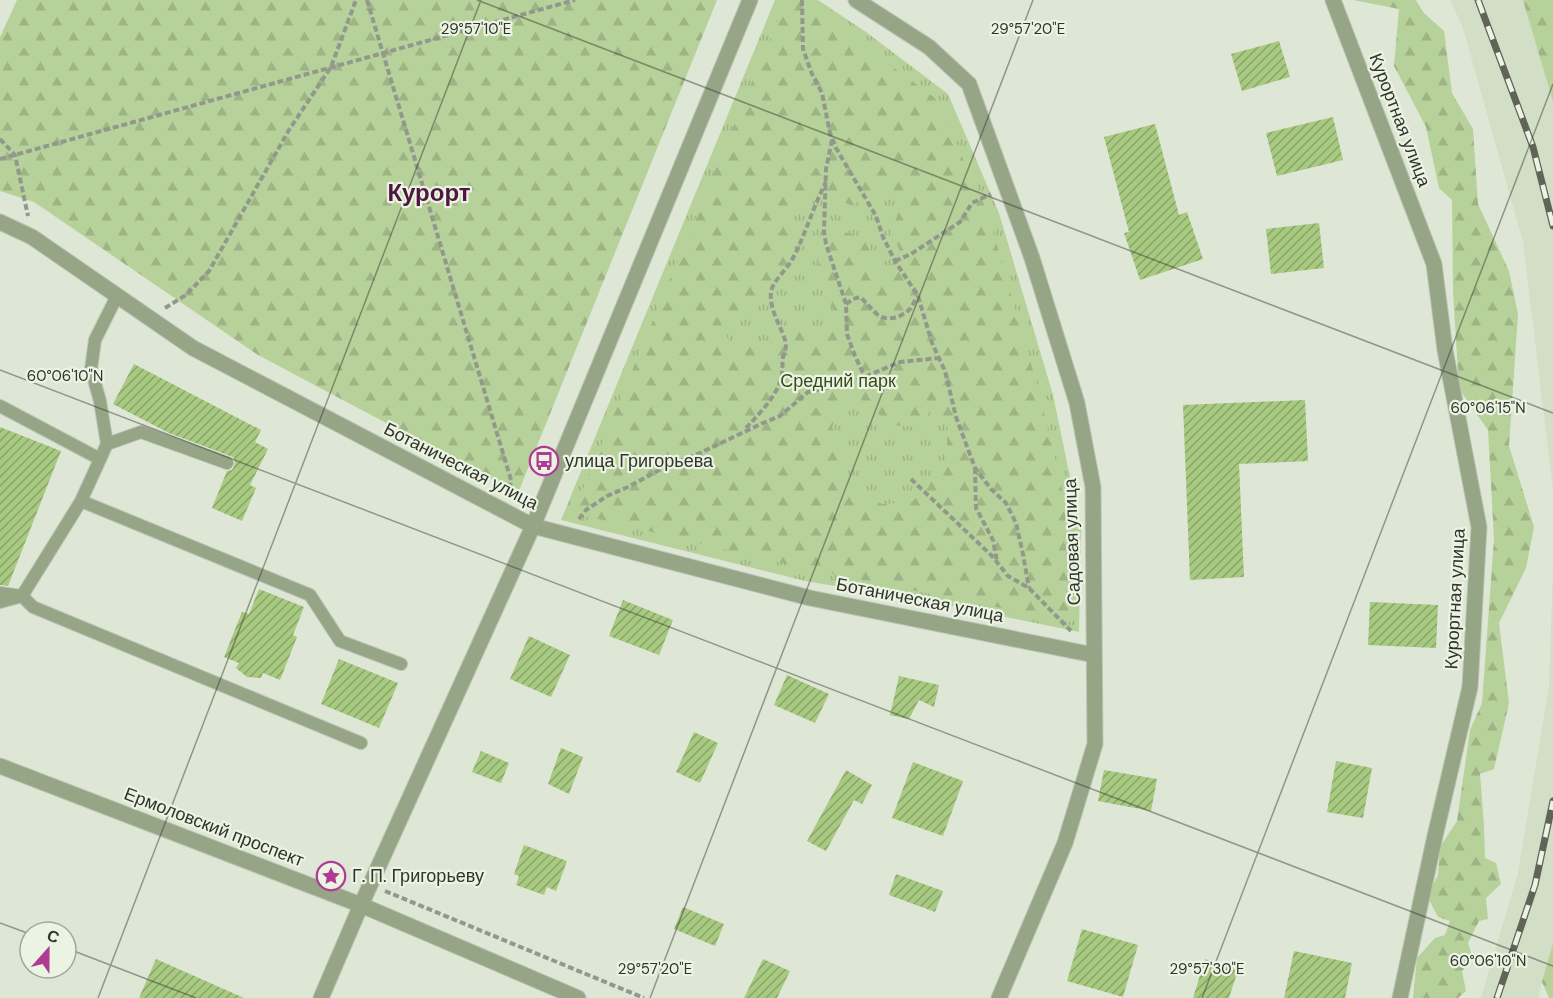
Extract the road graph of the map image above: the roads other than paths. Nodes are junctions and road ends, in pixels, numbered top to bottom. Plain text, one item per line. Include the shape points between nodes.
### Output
1 (750, 0) edge
2 (856, 0) edge
3 (1333, 0) edge
4 (0, 222) edge
5 (117, 296) junction
6 (0, 406) edge
7 (107, 444) junction
8 (100, 459) junction
9 (227, 463) dead end
10 (81, 501) junction
11 (533, 526) junction
12 (0, 593) edge
13 (22, 596) junction
14 (0, 602) edge
15 (1094, 655) junction
16 (401, 664) dead end
17 (361, 743) dead end
18 (0, 766) edge
19 (361, 906) junction
20 (321, 998) edge
21 (578, 998) edge
22 (999, 998) edge
23 (1400, 998) edge

1 - 11 street
2 - 15 street, Садовая улица via 929,47 969,84 1032,258 1077,404 1093,487
3 - 23 street, Курортная улица via 1434,264 1445,350 1479,527 1470,687
4 - 5 street, Ботаническая улица via 32,237
5 - 7 lane via 95,340 91,369
5 - 11 street, Ботаническая улица via 193,348
6 - 8 lane
7 - 8 lane
7 - 9 lane via 141,432
8 - 10 lane
10 - 13 lane
10 - 16 lane via 310,595 340,641
11 - 15 street, Ботаническая улица via 810,598
11 - 19 street
12 - 13 lane
13 - 14 lane
13 - 17 lane via 33,607
15 - 22 street, Садовая улица via 1095,744 1065,843
18 - 19 street, Ермоловский проспект
19 - 20 street
19 - 21 street, Ермоловский проспект

